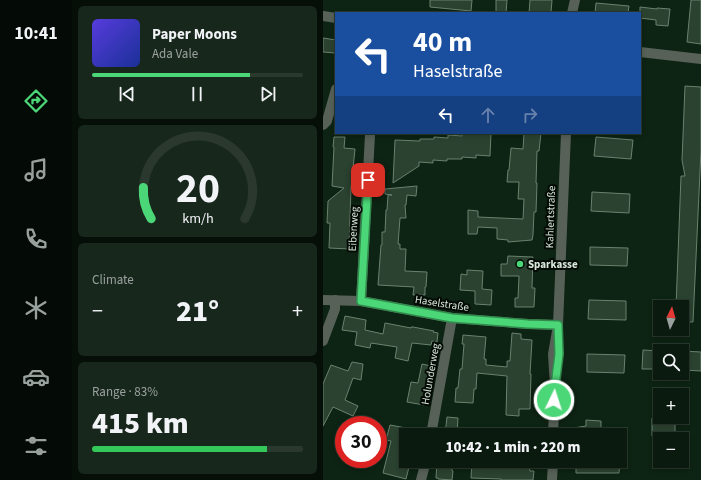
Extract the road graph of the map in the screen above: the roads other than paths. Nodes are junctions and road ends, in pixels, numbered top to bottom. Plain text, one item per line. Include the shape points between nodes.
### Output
1 (575, 0) edge
2 (572, 12) edge
3 (577, 12) edge
4 (323, 16) edge
5 (335, 18) edge
6 (641, 52) edge
7 (701, 58) edge
8 (335, 93) edge
9 (323, 125) edge
10 (566, 134) edge
11 (370, 135) dead end
12 (323, 300) edge
13 (335, 300) junction
14 (361, 301) junction
15 (452, 318) junction
16 (557, 326) junction
17 (323, 341) edge
18 (432, 428) edge
19 (553, 428) edge
20 (424, 468) edge
21 (553, 468) edge
22 (421, 480) edge
23 (552, 480) edge

1 - 2 street
1 - 3 street
4 - 5 street
6 - 7 street
8 - 9 street via 327,121
10 - 16 street, Kahlertstraße
11 - 14 street, Eibenweg
12 - 13 street, Haselstraße
13 - 14 street, Haselstraße
13 - 17 street via 335,309
14 - 15 street, Haselstraße
15 - 16 street, Haselstraße
15 - 18 street, Holunderweg
16 - 19 street, Kahlertstraße via 553,354
20 - 22 street
21 - 23 street

